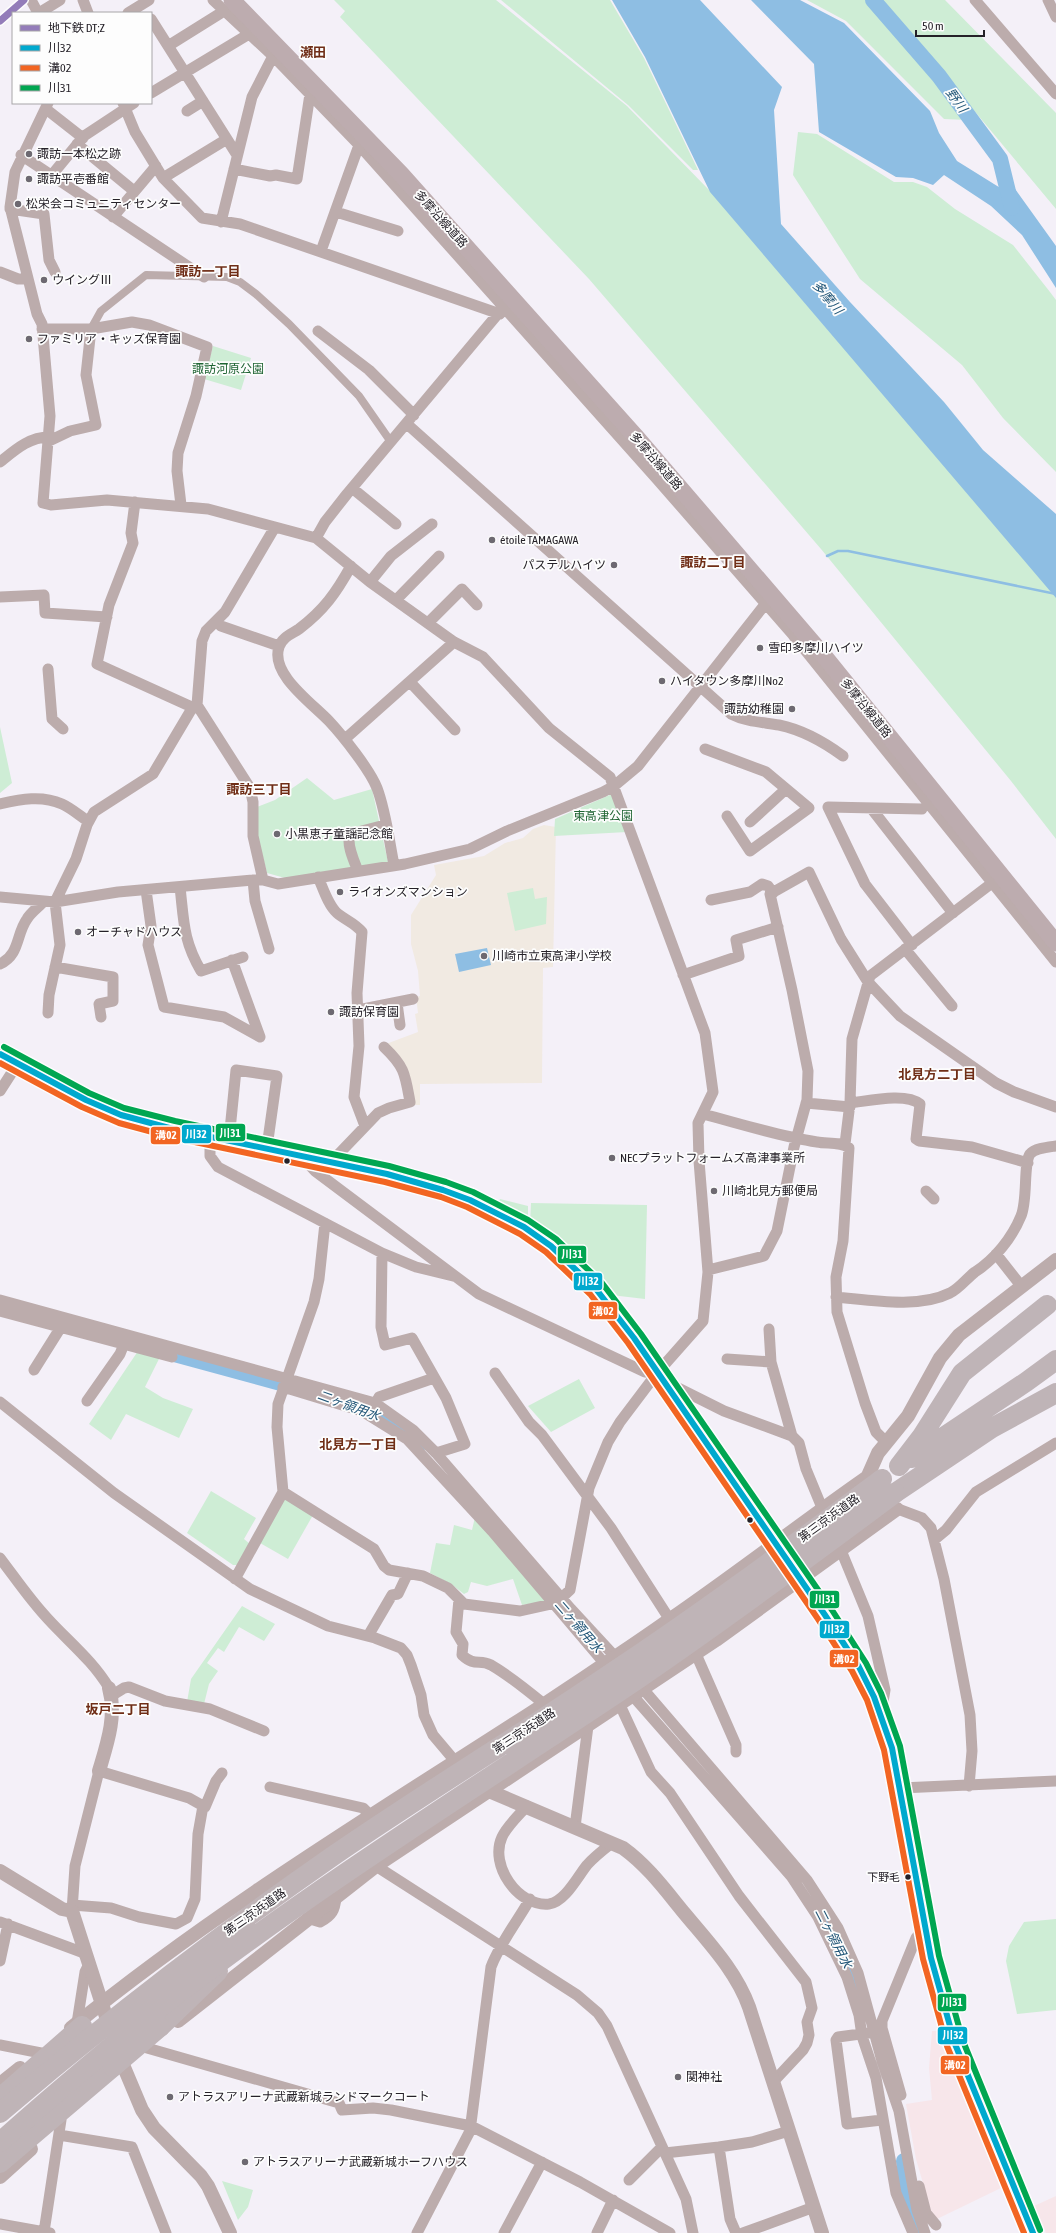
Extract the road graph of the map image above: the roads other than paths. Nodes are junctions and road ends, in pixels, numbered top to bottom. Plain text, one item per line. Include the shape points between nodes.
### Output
1 (31, 0) edge
2 (60, 0) edge
3 (83, 0) edge
4 (213, 0) edge
5 (1048, 0) edge
6 (979, 2) edge
7 (144, 4) edge
8 (228, 6) edge
9 (38, 12) edge
10 (41, 12) edge
11 (88, 12) edge
12 (130, 12) edge
13 (1056, 17) edge
14 (152, 21) edge
15 (249, 34) junction
16 (168, 46) junction
17 (273, 56) junction
18 (185, 73) junction
19 (152, 92) edge
20 (310, 94) junction
21 (1056, 94) edge
22 (203, 101) junction
23 (128, 105) edge
24 (47, 106) edge
25 (187, 111) dead end
26 (227, 139) junction
27 (80, 141) junction
28 (359, 145) junction
29 (21, 155) junction
30 (237, 155) junction
31 (156, 166) junction
32 (234, 169) junction
33 (51, 176) junction
34 (163, 178) junction
35 (134, 191) junction
36 (6, 206) edge
37 (336, 212) junction
38 (112, 216) junction
39 (221, 222) junction
40 (398, 231) dead end
41 (322, 251) junction
42 (0, 272) edge
43 (55, 272) dead end
44 (204, 277) junction
45 (28, 279) junction
46 (502, 310) junction
47 (42, 329) junction
48 (91, 329) junction
49 (318, 330) dead end
50 (411, 420) junction
51 (49, 439) junction
52 (391, 442) junction
53 (0, 462) edge
54 (352, 488) junction
55 (135, 502) junction
56 (181, 505) junction
57 (396, 524) dead end
58 (432, 524) dead end
59 (275, 527) junction
60 (316, 538) junction
61 (439, 556) dead end
62 (351, 566) junction
63 (370, 582) junction
64 (0, 597) edge
65 (769, 599) junction
66 (396, 600) junction
67 (477, 605) dead end
68 (107, 617) junction
69 (216, 621) junction
70 (428, 623) junction
71 (454, 642) junction
72 (279, 646) junction
73 (48, 669) dead end
74 (410, 682) junction
75 (700, 685) junction
76 (195, 706) junction
77 (63, 729) dead end
78 (454, 730) dead end
79 (345, 739) junction
80 (706, 749) dead end
81 (843, 756) dead end
82 (614, 786) junction
83 (786, 789) junction
84 (0, 804) edge
85 (871, 808) junction
86 (922, 809) dead end
87 (727, 816) dead end
88 (88, 822) junction
89 (750, 822) dead end
90 (385, 824) junction
91 (394, 865) junction
92 (358, 871) junction
93 (318, 877) junction
94 (258, 880) junction
95 (992, 883) junction
96 (180, 888) junction
97 (146, 890) junction
98 (773, 893) junction
99 (0, 897) edge
100 (711, 900) dead end
101 (50, 901) junction
102 (953, 913) junction
103 (778, 927) junction
104 (1056, 943) edge
105 (909, 947) junction
106 (269, 949) dead end
107 (1056, 962) edge
108 (0, 964) edge
109 (55, 967) junction
110 (683, 975) junction
111 (868, 982) junction
112 (413, 999) dead end
113 (396, 1002) junction
114 (952, 1006) dead end
115 (358, 1010) junction
116 (48, 1014) dead end
117 (101, 1018) dead end
118 (400, 1025) dead end
119 (384, 1047) dead end
120 (0, 1054) edge
121 (18, 1063) junction
122 (0, 1091) edge
123 (806, 1103) junction
124 (850, 1105) junction
125 (1056, 1107) edge
126 (703, 1114) junction
127 (365, 1126) junction
128 (210, 1137) junction
129 (798, 1138) junction
130 (229, 1140) junction
131 (845, 1144) junction
132 (1056, 1146) edge
133 (268, 1147) junction
134 (300, 1155) junction
135 (331, 1162) junction
136 (1028, 1162) junction
137 (324, 1223) junction
138 (382, 1253) junction
139 (996, 1254) junction
140 (1056, 1260) edge
141 (708, 1270) junction
142 (456, 1277) junction
143 (1022, 1287) junction
144 (836, 1297) junction
145 (0, 1300) edge
146 (1047, 1305) dead end
147 (0, 1311) edge
148 (61, 1327) junction
149 (769, 1329) dead end
150 (124, 1344) junction
151 (172, 1357) dead end
152 (727, 1359) dead end
153 (1056, 1360) edge
154 (771, 1362) junction
155 (34, 1370) dead end
156 (495, 1372) dead end
157 (658, 1374) junction
158 (434, 1378) junction
159 (284, 1383) junction
160 (668, 1388) junction
161 (1056, 1393) edge
162 (87, 1401) dead end
163 (0, 1402) edge
164 (375, 1403) junction
165 (370, 1415) junction
166 (792, 1436) junction
167 (887, 1443) junction
168 (1056, 1443) edge
169 (436, 1453) junction
170 (899, 1466) junction
171 (882, 1487) junction
172 (283, 1492) junction
173 (587, 1497) junction
174 (873, 1498) junction
175 (822, 1509) junction
176 (830, 1527) junction
177 (934, 1540) junction
178 (841, 1550) junction
179 (783, 1554) junction
180 (0, 1558) edge
181 (408, 1574) junction
182 (235, 1579) junction
183 (801, 1580) junction
184 (459, 1598) junction
185 (558, 1601) junction
186 (670, 1620) junction
187 (368, 1636) junction
188 (696, 1654) junction
189 (610, 1660) junction
190 (628, 1671) junction
191 (110, 1692) junction
192 (638, 1693) junction
193 (544, 1704) junction
194 (620, 1705) junction
195 (881, 1714) junction
196 (588, 1726) junction
197 (264, 1731) dead end
198 (736, 1752) dead end
199 (456, 1761) junction
200 (99, 1771) junction
201 (222, 1772) dead end
202 (1056, 1781) edge
203 (270, 1786) dead end
204 (969, 1786) junction
205 (901, 1788) junction
206 (486, 1795) junction
207 (390, 1804) junction
208 (203, 1806) junction
209 (527, 1806) junction
210 (371, 1816) junction
211 (404, 1823) junction
212 (575, 1827) junction
213 (415, 1840) junction
214 (612, 1843) junction
215 (335, 1855) junction
216 (376, 1866) junction
217 (0, 1871) edge
218 (271, 1881) junction
219 (530, 1899) junction
220 (287, 1904) junction
221 (72, 1908) junction
222 (304, 1921) junction
223 (4, 1923) edge
224 (925, 1927) junction
225 (248, 1942) junction
226 (501, 1946) junction
227 (86, 1959) junction
228 (0, 1961) edge
229 (101, 2003) junction
230 (77, 2022) junction
231 (872, 2032) junction
232 (111, 2034) junction
233 (0, 2045) edge
234 (147, 2048) junction
235 (41, 2053) junction
236 (124, 2067) junction
237 (774, 2081) junction
238 (0, 2084) edge
239 (0, 2098) edge
240 (0, 2112) edge
241 (61, 2115) junction
242 (882, 2120) junction
243 (0, 2121) edge
244 (471, 2126) junction
245 (789, 2132) junction
246 (59, 2135) junction
247 (0, 2136) edge
248 (0, 2142) edge
249 (719, 2148) junction
250 (663, 2150) junction
251 (542, 2162) junction
252 (0, 2163) edge
253 (0, 2177) edge
254 (629, 2180) dead end
255 (613, 2200) junction
256 (814, 2207) junction
257 (0, 2224) edge
258 (936, 2225) dead end
259 (47, 2233) edge
260 (166, 2233) edge
261 (230, 2233) edge
262 (417, 2233) edge
263 (504, 2233) edge
264 (598, 2233) edge
265 (670, 2233) edge
266 (693, 2233) edge
267 (736, 2233) edge
268 (743, 2233) edge
269 (822, 2233) edge
270 (913, 2233) edge
271 (925, 2233) edge
272 (1033, 2233) edge

1 - 9 street
2 - 10 street
3 - 11 street
4 - 8 street
5 - 13 street
6 - 21 street
7 - 12 street
8 - 15 street
8 - 16 street
8 - 65 main road, 多摩沿線道路 via 401,174
14 - 16 street
15 - 17 street
15 - 18 street
16 - 18 street
17 - 20 street
17 - 30 street via 252,97
18 - 19 street
18 - 22 street
20 - 28 street
20 - 32 street via 297,179
22 - 25 street
22 - 26 street
23 - 27 street
23 - 31 street via 135,132
24 - 27 street
24 - 29 street
26 - 30 street
26 - 34 street
27 - 33 street
27 - 35 street
28 - 37 street
28 - 46 street
29 - 33 street
29 - 36 street
30 - 32 street
31 - 34 street
31 - 35 street
32 - 39 street
33 - 38 street
34 - 39 street via 202,218
35 - 38 street
36 - 43 street via 44,214 49,260
36 - 45 street
37 - 40 street
37 - 41 street
38 - 44 street
39 - 41 street via 240,224
41 - 46 street
42 - 45 street via 18,280
44 - 48 street via 146,275 101,311
44 - 52 street via 227,277 240,282 256,294 359,396
45 - 47 street
46 - 50 street
46 - 65 street
47 - 48 street
47 - 51 street via 50,416
48 - 51 street via 86,375 96,425
48 - 56 street via 132,322 149,325 207,347 196,396 178,453
49 - 50 street via 369,370
50 - 52 street
50 - 75 street
51 - 53 street via 38,437 26,442
51 - 55 street via 43,503 52,505 107,500
52 - 54 street
54 - 57 street
54 - 60 street via 325,522
55 - 56 street
55 - 68 street via 131,533 133,543
56 - 59 street via 208,509
58 - 63 street via 391,556
59 - 60 street
59 - 69 street via 225,612
60 - 62 street
61 - 66 street
62 - 63 street
62 - 72 street via 333,598 312,619 282,640
63 - 66 street
64 - 68 street via 44,595 45,613
65 - 75 street
65 - 95 street
65 - 104 main road, 多摩沿線道路
66 - 70 street
67 - 70 street via 462,589
68 - 76 street via 97,664
69 - 72 street via 221,626
69 - 76 street via 206,631 202,641
70 - 71 street
71 - 74 street
71 - 82 street via 483,656 549,728 610,777
72 - 79 street via 279,664 287,680
73 - 77 street via 52,718
74 - 78 street
74 - 79 street
75 - 81 street via 737,717 756,723 780,725 820,739
75 - 82 street via 638,766
76 - 88 street via 153,774 94,812
76 - 94 street via 250,788
79 - 90 street via 376,787
80 - 83 street via 766,772
82 - 91 street via 507,831 480,846
82 - 110 street
83 - 87 street via 809,808 750,851
83 - 89 street
84 - 88 street via 25,798 40,799 62,804
85 - 86 street
85 - 102 street
85 - 105 street via 828,807 865,884
88 - 101 street via 76,859
90 - 91 street
90 - 92 street via 350,834 351,850
91 - 92 street
92 - 93 street
93 - 94 street via 278,884
93 - 115 street via 332,908 362,932
94 - 96 street
94 - 106 street via 255,901
95 - 102 street
95 - 107 street
96 - 97 street
96 - 97 street via 185,937 191,954 201,971 237,959 260,1037 224,1017 164,1007 148,945 151,926
97 - 101 street
98 - 100 street via 768,886 762,884 750,892
98 - 103 street via 770,894
98 - 111 street via 810,872 841,939
99 - 101 street
101 - 108 street via 26,920 16,948 10,957
101 - 109 street via 60,945
102 - 105 street
103 - 110 street via 736,940 739,956
103 - 123 street via 808,1071
105 - 111 street via 874,972
105 - 114 street
109 - 116 street
109 - 117 street via 112,977 113,1001 99,1004
110 - 126 street via 705,1033 713,1092
111 - 124 street via 852,1039
111 - 125 street via 900,1016 932,1040 1000,1085
112 - 113 street
113 - 115 street
113 - 118 street
115 - 127 street via 359,1046 354,1097
119 - 127 street via 403,1069 410,1102 384,1110
120 - 121 highway
121 - 122 street
121 - 128 highway via 113,1112
123 - 124 street
123 - 129 street
124 - 131 street
124 - 136 street via 905,1097 915,1099 920,1104 916,1139 919,1141 972,1147
126 - 129 street
126 - 141 street via 698,1123 698,1161
127 - 135 street
128 - 130 highway
128 - 137 street via 210,1156 218,1167
129 - 131 street
129 - 141 street via 791,1159 777,1231 764,1256
130 - 133 highway
130 - 133 street via 236,1070 277,1076
131 - 144 street via 850,1148 848,1188 844,1241 836,1276
132 - 136 street via 1034,1150
133 - 134 highway
134 - 135 highway
134 - 142 street via 315,1171
135 - 157 highway via 407,1178 450,1191 489,1207 532,1232 570,1262 601,1294 637,1341
136 - 139 street via 1027,1192 1022,1215
137 - 138 street
137 - 159 street via 319,1279 314,1302
138 - 142 street via 416,1267
138 - 158 street via 381,1327 386,1345 412,1338
139 - 143 street
139 - 144 street via 951,1293 943,1296 915,1302
140 - 143 street
141 - 157 street via 703,1321
142 - 157 street via 495,1302 645,1372
143 - 167 street via 959,1335 933,1368 918,1400
144 - 167 street via 837,1312 865,1403 876,1432
145 - 159 street via 120,1332
146 - 170 highway via 962,1373 922,1436
147 - 148 street
148 - 150 street
148 - 155 street
149 - 154 street
150 - 151 street
150 - 162 street via 120,1354
152 - 154 street
153 - 170 highway, 第三京浜道路
154 - 166 street
156 - 173 street
157 - 160 highway
157 - 173 street via 620,1422 608,1442
158 - 164 street via 379,1397
158 - 169 street via 465,1444
159 - 164 street via 360,1397
159 - 165 street
159 - 172 street via 278,1404 277,1427
160 - 166 street via 674,1386 724,1411
160 - 179 highway
161 - 171 highway, 第三京浜道路
163 - 182 street via 114,1494
164 - 165 street
164 - 169 street via 413,1430
165 - 185 street via 412,1444
166 - 175 street via 799,1443 806,1470
167 - 171 street via 878,1453
168 - 177 street via 976,1492 946,1530
169 - 185 street
170 - 171 highway, 第三京浜道路
171 - 174 street
171 - 174 street
171 - 175 street
171 - 176 street via 856,1502
171 - 177 street via 922,1518 931,1528
171 - 178 street
171 - 215 highway, 第三京浜道路, bridge via 609,1675
171 - 225 highway, 第三京浜道路, bridge via 787,1573 621,1690 419,1824
172 - 181 street via 374,1549 389,1570
172 - 182 street
173 - 185 street via 570,1590
173 - 186 street via 611,1528
174 - 176 street via 871,1505
175 - 176 street
175 - 179 street
176 - 178 street
176 - 179 street
177 - 204 street via 970,1715 972,1751
178 - 183 street
178 - 195 street via 868,1616 885,1690
179 - 183 highway
179 - 186 street
179 - 190 street via 714,1619
180 - 191 street via 36,1605 101,1674
181 - 184 street via 423,1576 448,1588
181 - 187 street via 398,1594 392,1595
182 - 187 street via 328,1626
183 - 188 street
183 - 195 highway via 859,1667
184 - 185 street via 464,1604 520,1611
184 - 193 street via 456,1632 463,1644 462,1656 470,1662 489,1664
185 - 189 street
186 - 189 street
187 - 199 street via 393,1644 407,1655 421,1695 424,1715 433,1735
188 - 192 street
188 - 198 street via 736,1745
189 - 190 street
189 - 193 street
190 - 192 street
190 - 211 street
191 - 197 street via 129,1687 165,1701 210,1709
191 - 200 street via 112,1721
192 - 194 street
192 - 231 street via 799,1887 818,1917 847,1977 859,2015
192 - 231 street via 828,1911 848,1950
193 - 199 street
194 - 196 street
194 - 237 street via 651,1772 670,1793 739,1896 806,1982 812,2008 807,2022 807,2043
195 - 205 highway
196 - 206 street
196 - 212 street
199 - 206 street
199 - 207 street
200 - 208 street via 182,1796
200 - 221 street via 75,1866
201 - 208 street via 205,1807
202 - 204 street
203 - 210 street via 363,1808
204 - 205 street
205 - 224 highway
206 - 209 street
206 - 213 street
207 - 210 street
207 - 211 street
208 - 221 street via 198,1834 194,1899 187,1918 176,1924 139,1917 111,1908
209 - 212 street
209 - 219 street via 501,1838 500,1850 501,1867 508,1882
210 - 218 street
211 - 213 street
211 - 220 street
212 - 214 street
213 - 216 street
214 - 219 street via 587,1866 568,1891 556,1900 549,1904
214 - 237 street via 623,1848 643,1864 722,1959 746,1998
215 - 239 highway, bridge via 261,1896 149,1974 82,2026
215 - 240 highway, 第三京浜道路, bridge via 160,1981 92,2034
216 - 222 street
216 - 226 street
217 - 221 street via 62,1909
218 - 220 street
218 - 229 street
219 - 226 street
220 - 222 street
220 - 232 street
221 - 227 street
222 - 234 street
223 - 227 street
223 - 228 street
224 - 231 street via 916,1938 889,2001
224 - 272 highway via 936,1979 956,2044
225 - 241 highway, bridge via 160,2027
225 - 248 highway, 第三京浜道路, bridge via 103,2053
226 - 244 street via 488,1978
226 - 250 street via 577,1995 598,2013 607,2026
227 - 229 street
227 - 230 street
229 - 230 street
229 - 232 street
230 - 235 street
231 - 242 street
231 - 242 street via 838,2037 836,2040 847,2124
231 - 258 street via 902,2100 915,2174 926,2213
231 - 271 street via 899,2111 916,2210
232 - 236 street
232 - 243 street
232 - 247 street
233 - 235 street
234 - 236 street
234 - 244 street via 339,2103 342,2110 391,2110
235 - 238 street
236 - 241 street
236 - 261 street via 142,2110 150,2122 201,2176
237 - 245 street
241 - 246 street
241 - 252 highway
241 - 253 street
242 - 270 street via 896,2193 901,2210
244 - 251 street
244 - 262 street
245 - 249 street
245 - 256 street
246 - 259 street
246 - 260 street via 132,2147
249 - 250 street
249 - 267 street via 730,2219
250 - 254 street
250 - 266 street via 686,2199
251 - 255 street
251 - 263 street
255 - 264 street
255 - 265 street
256 - 268 street
256 - 269 street
257 - 259 street

